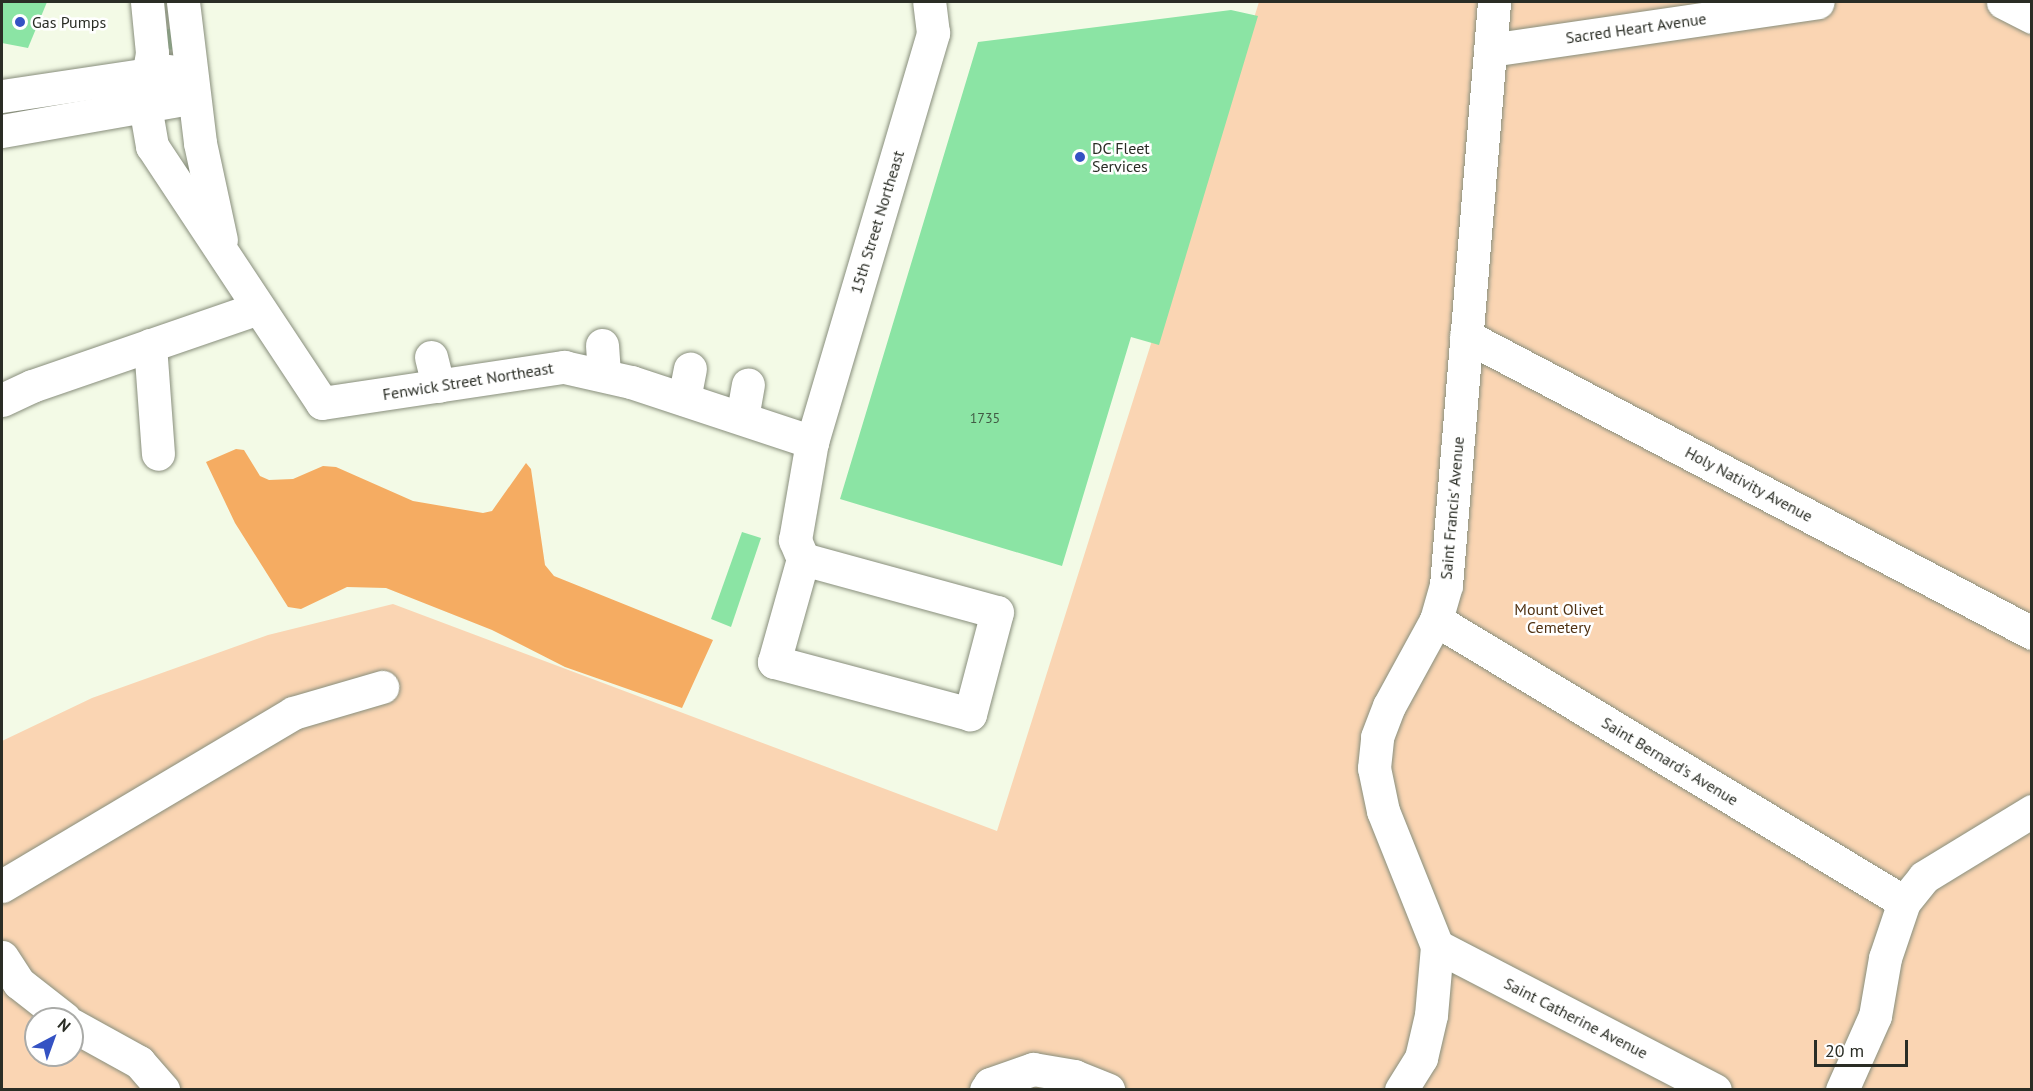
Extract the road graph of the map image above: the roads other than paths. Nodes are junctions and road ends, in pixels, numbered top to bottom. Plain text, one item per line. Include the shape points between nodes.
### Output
1 (147, 2) edge
2 (183, 2) edge
3 (928, 2) edge
4 (1494, 2) edge
5 (1818, 2) edge
6 (2003, 2) edge
7 (2031, 17) edge
8 (1490, 50) junction
9 (149, 73) junction
10 (193, 83) junction
11 (2, 96) edge
12 (145, 106) junction
13 (2, 131) edge
14 (225, 260) junction
15 (258, 308) junction
16 (1466, 336) junction
17 (150, 345) junction
18 (748, 385) dead end
19 (2, 400) edge
20 (742, 418) junction
21 (812, 442) junction
22 (158, 454) dead end
23 (804, 559) junction
24 (1436, 620) junction
25 (2031, 633) edge
26 (382, 687) dead end
27 (2031, 811) edge
28 (2, 886) edge
29 (1904, 902) junction
30 (1437, 946) junction
31 (2, 957) edge
32 (50, 1007) edge
33 (84, 1031) edge
34 (988, 1087) edge
35 (163, 1089) edge
36 (1108, 1089) edge
37 (1401, 1089) edge
38 (1715, 1089) edge
39 (1842, 1089) edge

1 - 9 street, Fenwick Street Northeast via 152,52
2 - 10 street, Fenwick Street Northeast
3 - 21 street, 15th Street Northeast via 933,33
4 - 8 street, Saint Francis' Avenue
5 - 8 street, Sacred Heart Avenue
6 - 7 street
8 - 16 street, Saint Francis' Avenue
9 - 10 street
9 - 11 street
9 - 12 street, Fenwick Street Northeast
10 - 12 street
10 - 14 street, Fenwick Street Northeast via 200,143
12 - 13 street
12 - 14 street, Fenwick Street Northeast via 152,146
14 - 15 street, Fenwick Street Northeast
15 - 17 street
15 - 20 street, Fenwick Street Northeast via 322,403 434,371 523,360 564,367 603,360 687,384
16 - 24 street, Saint Francis' Avenue via 1446,585
16 - 25 street, Holy Nativity Avenue
17 - 19 street
17 - 22 street
18 - 20 street
20 - 21 street, Fenwick Street Northeast
21 - 23 street, 15th Street Northeast via 795,540
23 - 23 street via 774,662 970,714 997,612
24 - 29 street, Saint Bernard's Avenue
24 - 30 street, Saint Francis' Avenue via 1389,706 1377,737 1374,768 1383,811
26 - 28 street via 293,713
27 - 29 street via 1924,877
29 - 39 street via 1885,958 1875,1016
30 - 37 street, Saint Francis' Avenue via 1431,1015 1420,1058
30 - 38 street, Saint Catherine Avenue
31 - 32 street via 19,983
33 - 35 street via 139,1062
34 - 36 street via 1033,1069

